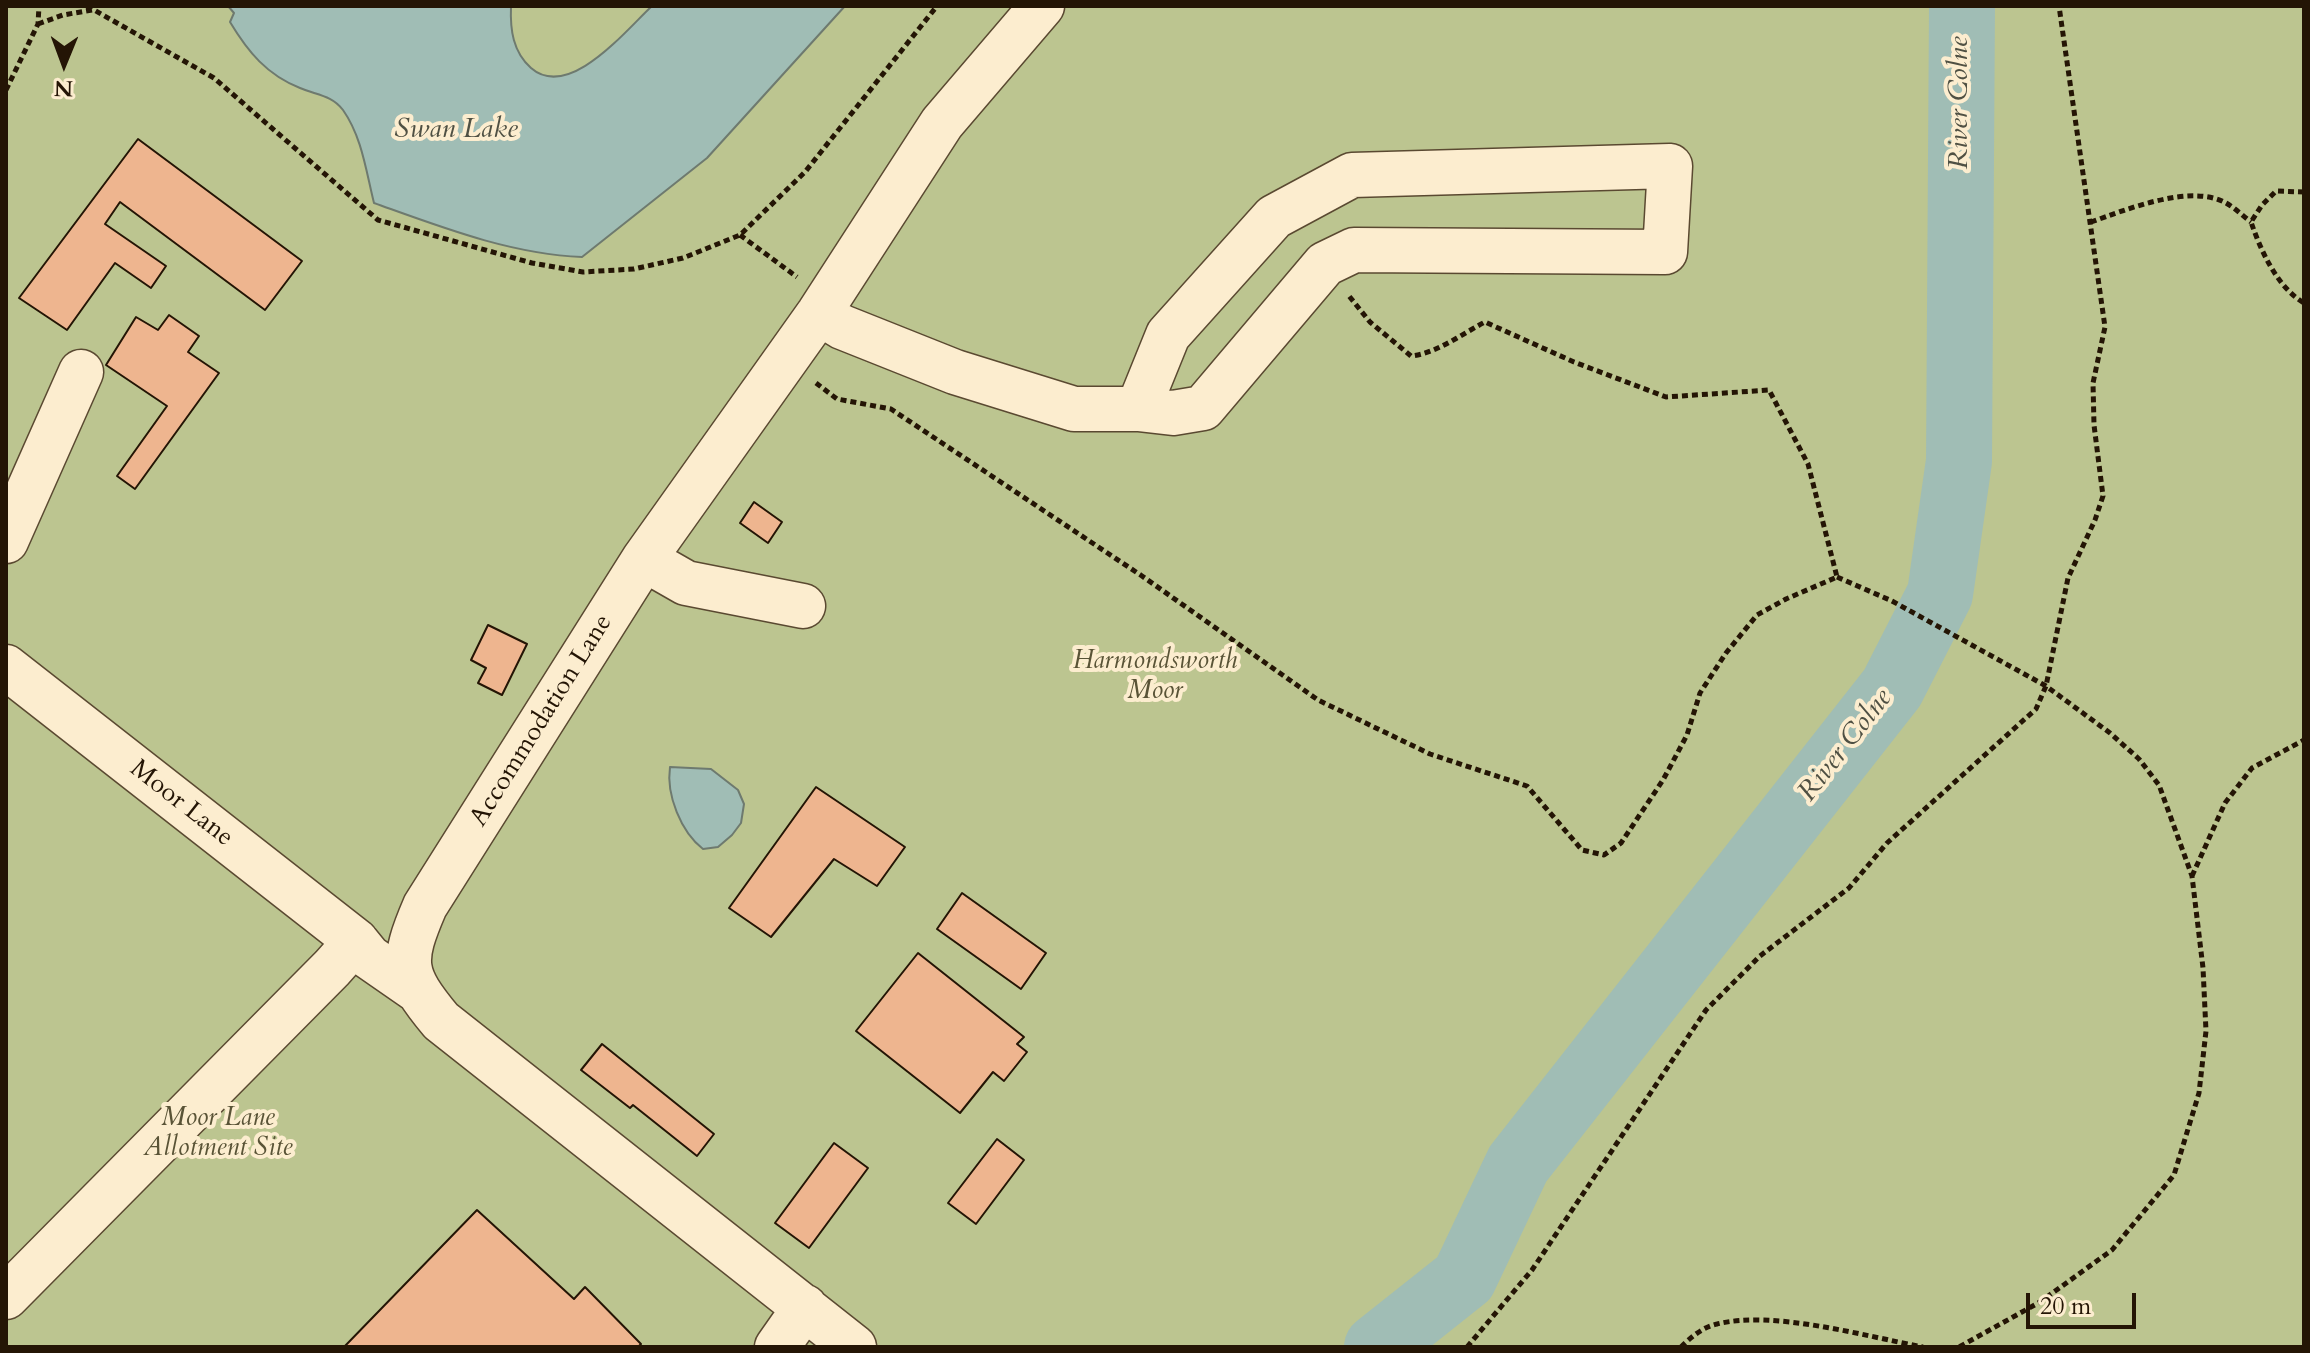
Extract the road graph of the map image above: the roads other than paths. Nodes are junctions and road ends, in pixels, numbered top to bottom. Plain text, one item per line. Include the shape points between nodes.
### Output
1 (1042, 6) edge
2 (809, 296) junction
3 (81, 372) dead end
4 (1138, 409) junction
5 (6, 541) edge
6 (644, 559) junction
7 (803, 606) dead end
8 (6, 667) edge
9 (356, 941) junction
10 (418, 991) junction
11 (6, 1297) edge
12 (805, 1307) junction
13 (777, 1347) edge
14 (854, 1347) edge

1 - 2 street, Accommodation Lane via 942,123
2 - 4 street via 842,327 955,372 1074,409
2 - 6 street, Accommodation Lane via 785,358
3 - 5 street
4 - 4 street via 1173,413 1203,408 1325,264 1354,250 1665,252 1670,166 1352,175 1274,217 1168,335
6 - 7 street via 686,583
6 - 10 street, Accommodation Lane via 425,906 409,958
8 - 9 street, Moor Lane
9 - 10 street, Moor Lane via 369,957
9 - 11 street
10 - 12 street, Accommodation Lane via 441,1021
12 - 13 street
12 - 14 street, Accommodation Lane

